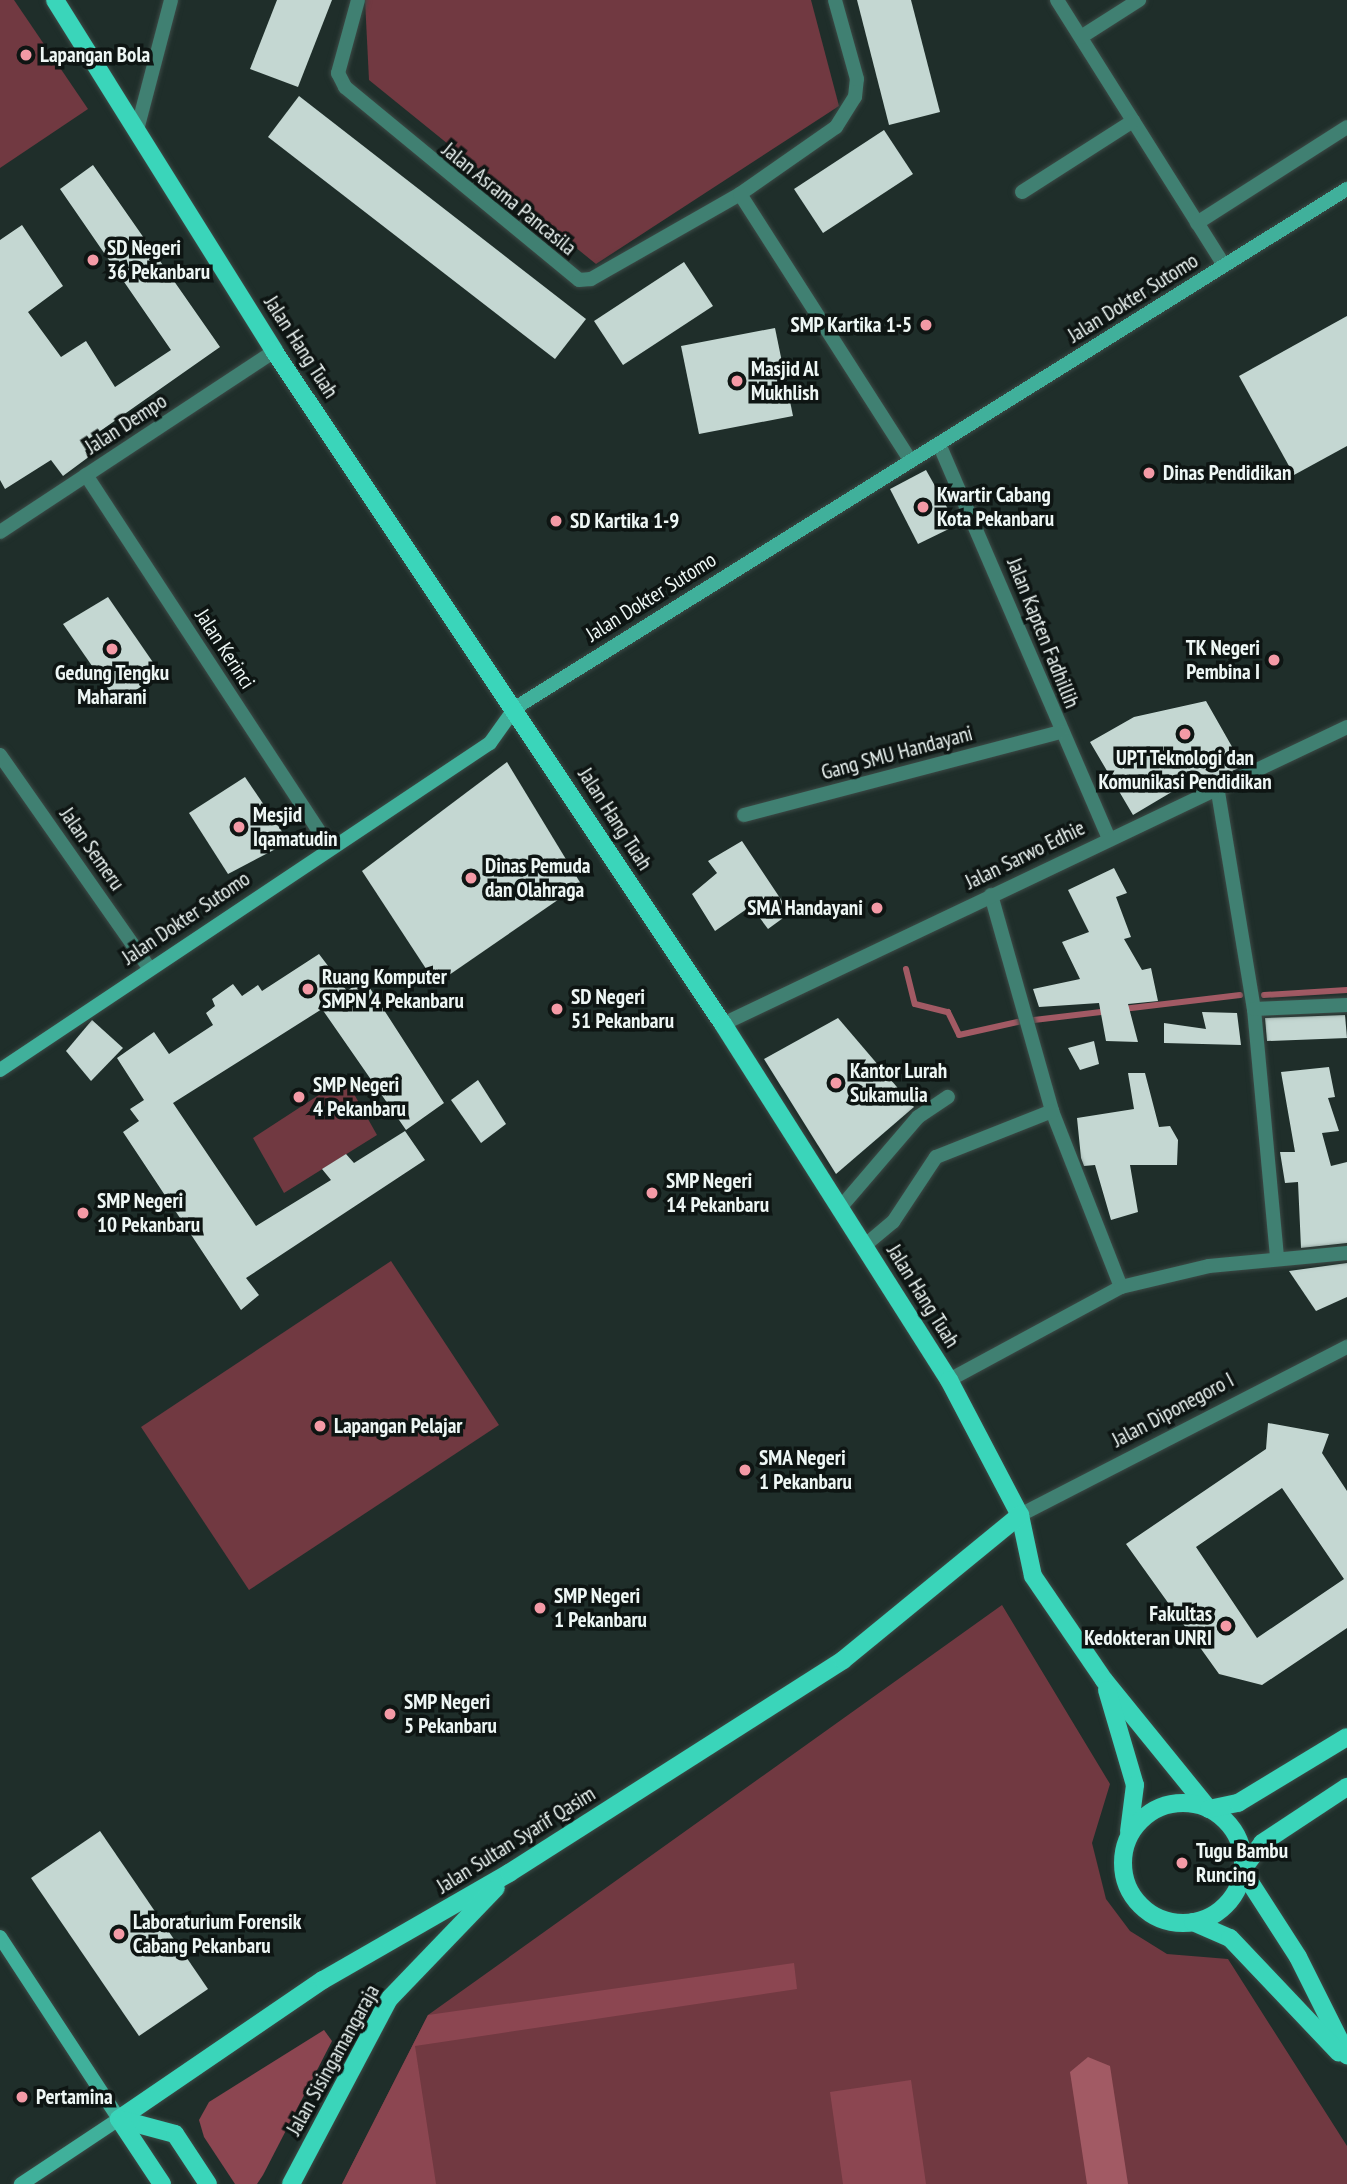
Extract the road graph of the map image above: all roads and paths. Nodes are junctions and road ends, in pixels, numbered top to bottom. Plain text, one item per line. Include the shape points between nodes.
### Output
1 (55, 0) edge
2 (171, 0) edge
3 (358, 0) edge
4 (835, 0) edge
5 (1057, 0) edge
6 (1139, 0) edge
7 (1081, 37) junction
8 (1133, 121) junction
9 (138, 126) junction
10 (1347, 127) edge
11 (1347, 189) edge
12 (1022, 192) dead end
13 (740, 194) junction
14 (1197, 223) junction
15 (1224, 265) junction
16 (274, 351) junction
17 (939, 444) junction
18 (911, 461) junction
19 (86, 475) junction
20 (0, 532) edge
21 (515, 708) junction
22 (1347, 726) edge
23 (1060, 732) junction
24 (0, 755) edge
25 (1217, 786) junction
26 (744, 815) dead end
27 (1108, 837) junction
28 (329, 846) junction
29 (991, 895) junction
30 (149, 968) junction
31 (1347, 1005) edge
32 (1254, 1009) junction
33 (723, 1024) junction
34 (0, 1070) edge
35 (948, 1097) dead end
36 (1052, 1111) junction
37 (840, 1208) junction
38 (864, 1246) junction
39 (1347, 1253) edge
40 (1277, 1259) junction
41 (1121, 1287) junction
42 (1347, 1347) edge
43 (949, 1380) junction
44 (1020, 1515) junction
45 (1104, 1680) junction
46 (1347, 1737) edge
47 (1347, 1787) edge
48 (1209, 1810) junction
49 (1127, 1841) junction
50 (1242, 1870) junction
51 (509, 1873) junction
52 (1193, 1922) junction
53 (0, 1937) edge
54 (1347, 2055) edge
55 (1347, 2062) edge
56 (120, 2119) junction
57 (22, 2184) edge
58 (162, 2184) edge
59 (208, 2184) edge
60 (291, 2184) edge

1 - 9 main road, Jalan Hang Tuah
2 - 9 street
3 - 13 street, Jalan Asrama Pancasila via 338,73 345,87 579,280 591,279
4 - 13 street, Jalan Asrama Pancasila via 853,55 855,97 835,127
5 - 7 street
6 - 7 street
7 - 8 street
8 - 12 street
8 - 14 street
9 - 16 main road, Jalan Hang Tuah
10 - 14 street
11 - 15 main road, Jalan Dokter Sutomo
13 - 18 street
14 - 15 street
15 - 17 main road, Jalan Dokter Sutomo
16 - 19 street, Jalan Dempo
16 - 21 main road, Jalan Hang Tuah
17 - 18 main road, Jalan Dokter Sutomo
17 - 23 street, Jalan Kapten Fadhillih
18 - 21 main road, Jalan Dokter Sutomo
19 - 20 street, Jalan Dempo
19 - 28 street, Jalan Kerinci
21 - 28 main road, Jalan Dokter Sutomo via 490,743
21 - 33 main road, Jalan Hang Tuah
22 - 25 street, Jalan Sarwo Edhie
23 - 26 street, Gang SMU Handayani
23 - 27 street, Jalan Kapten Fadhillih
24 - 30 street, Jalan Semeru
25 - 27 street, Jalan Sarwo Edhie
25 - 32 street
27 - 29 street, Jalan Sarwo Edhie
28 - 30 main road, Jalan Dokter Sutomo
29 - 33 street, Jalan Sarwo Edhie
29 - 36 street
30 - 34 main road, Jalan Dokter Sutomo
31 - 32 street
32 - 40 street
33 - 37 main road, Jalan Hang Tuah
35 - 37 street via 918,1117
36 - 38 street via 936,1157 893,1222
36 - 41 street
37 - 38 main road, Jalan Hang Tuah
38 - 43 main road, Jalan Hang Tuah
39 - 40 street
40 - 41 street via 1209,1266
41 - 43 street
42 - 44 street, Jalan Diponegoro I
43 - 44 main road, Jalan Hang Tuah
44 - 45 main road, Jalan Hang Tuah via 1033,1576
44 - 51 main road, Jalan Sultan Syarif Qasim via 843,1660
45 - 48 main road, Jalan Hang Tuah
45 - 49 main road, Jalan Hang Tuah via 1135,1785
46 - 48 main road via 1238,1803
47 - 50 main road via 1262,1843
48 - 49 main road via 1164,1806 1142,1819
48 - 50 main road via 1234,1832
49 - 52 main road via 1125,1880 1138,1902 1159,1918
50 - 52 main road via 1230,1900
50 - 54 main road via 1298,1957
51 - 56 main road, Jalan Sultan Syarif Qasim via 323,1980
51 - 60 main road, Jalan Sisingamangaraja via 389,1999
52 - 55 main road via 1230,1938
53 - 56 main road
56 - 57 main road, Jalan Sultan Syarif Qasim
56 - 58 main road
56 - 59 main road via 175,2134

